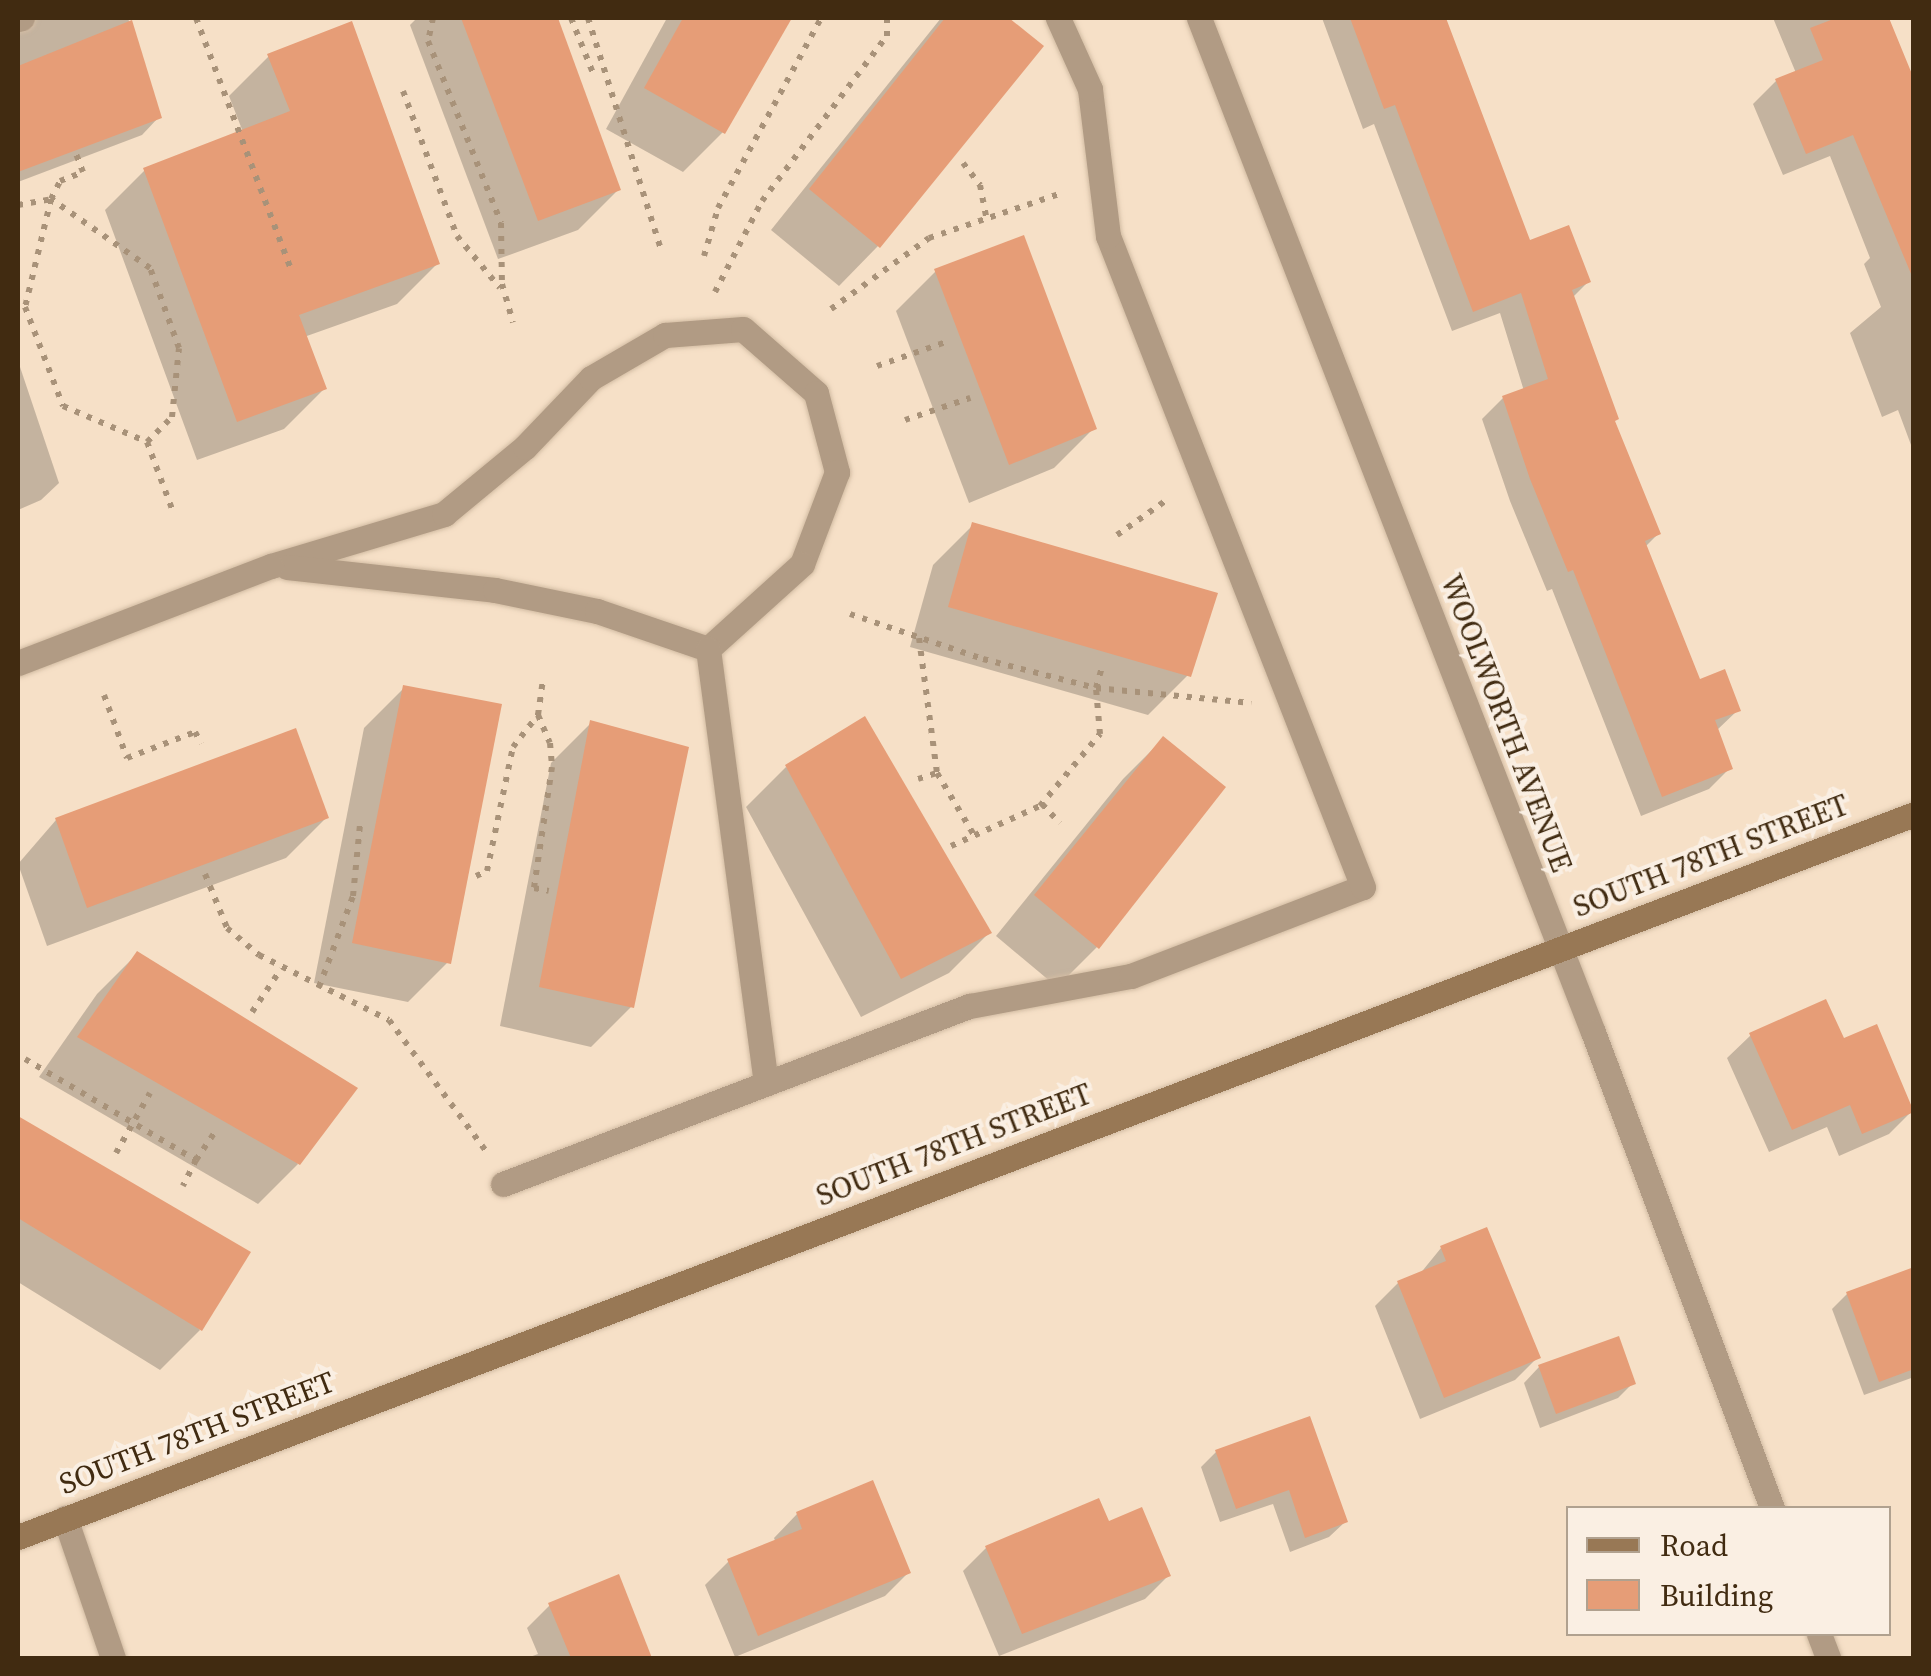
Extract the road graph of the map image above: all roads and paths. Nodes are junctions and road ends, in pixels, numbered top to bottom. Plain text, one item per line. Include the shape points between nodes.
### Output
1 (196, 18) edge
2 (433, 18) edge
3 (571, 18) edge
4 (588, 18) edge
5 (821, 18) edge
6 (888, 18) edge
7 (1058, 18) edge
8 (1199, 18) edge
9 (592, 74) dead end
10 (404, 92) dead end
11 (75, 151) dead end
12 (963, 163) dead end
13 (1101, 180) junction
14 (50, 199) junction
15 (18, 205) edge
16 (986, 217) junction
17 (662, 252) dead end
18 (704, 256) dead end
19 (290, 267) dead end
20 (504, 293) junction
21 (830, 309) dead end
22 (513, 322) dead end
23 (693, 332) junction
24 (946, 342) dead end
25 (877, 366) dead end
26 (970, 398) dead end
27 (904, 420) dead end
28 (146, 442) junction
29 (1202, 475) junction
30 (172, 509) dead end
31 (1117, 535) dead end
32 (270, 566) junction
33 (850, 614) dead end
34 (918, 637) junction
35 (708, 648) junction
36 (18, 663) edge
37 (1103, 664) dead end
38 (543, 678) dead end
39 (1096, 688) junction
40 (104, 695) dead end
41 (1293, 707) junction
42 (538, 714) junction
43 (201, 743) dead end
44 (936, 774) junction
45 (918, 779) dead end
46 (1040, 806) junction
47 (1914, 814) edge
48 (1060, 823) dead end
49 (360, 825) dead end
50 (974, 835) junction
51 (951, 846) dead end
52 (205, 874) dead end
53 (476, 876) dead end
54 (550, 891) dead end
55 (1558, 950) junction
56 (280, 968) junction
57 (319, 988) junction
58 (252, 1012) dead end
59 (24, 1059) dead end
60 (766, 1083) junction
61 (150, 1093) dead end
62 (133, 1124) junction
63 (215, 1132) dead end
64 (116, 1153) dead end
65 (196, 1160) junction
66 (503, 1184) joint
67 (183, 1186) dead end
68 (1771, 1506) edge
69 (64, 1518) junction
70 (18, 1537) edge
71 (113, 1658) edge

1 - 19 path
2 - 20 path via 428,41 500,223
3 - 9 path
4 - 17 path
5 - 18 path via 718,208
6 - 23 path via 888,36 762,201
7 - 13 street via 1090,89
8 - 55 street, WOOLWORTH AVENUE
10 - 20 path via 457,236
11 - 14 path via 83,172 60,181
12 - 16 path via 980,186
13 - 16 path
13 - 29 street via 1108,236
14 - 15 path
14 - 28 path via 24,307 63,406
14 - 28 path via 150,268 179,348 172,417
16 - 21 path via 929,238
20 - 22 path
23 - 32 street via 666,335 590,378 525,447 444,514
23 - 35 street via 743,329 816,394 837,472 802,564
24 - 25 path
26 - 27 path
28 - 30 path
29 - 31 path
29 - 41 street
32 - 35 street via 495,590 597,611
32 - 36 street
33 - 34 path
34 - 39 path
34 - 44 path
35 - 60 street
37 - 39 path
38 - 42 path
39 - 41 path
39 - 46 path via 1100,734
40 - 43 path via 127,758 195,732
41 - 60 street via 1362,886 1131,976 970,1006
42 - 53 path via 513,747 487,872
42 - 54 path via 552,768 534,888
44 - 45 path
44 - 50 path
46 - 48 path
46 - 50 path
47 - 55 main road, SOUTH 78TH STREET
49 - 57 path via 352,896
50 - 51 path
52 - 56 path via 228,928
55 - 68 street, WOOLWORTH AVENUE
55 - 69 main road, SOUTH 78TH STREET
56 - 57 path
56 - 58 path
57 - 66 path via 389,1020
59 - 62 path
60 - 66 street
61 - 62 path
62 - 64 path
62 - 65 path
63 - 65 path
65 - 67 path
69 - 70 main road, SOUTH 78TH STREET
69 - 71 street

